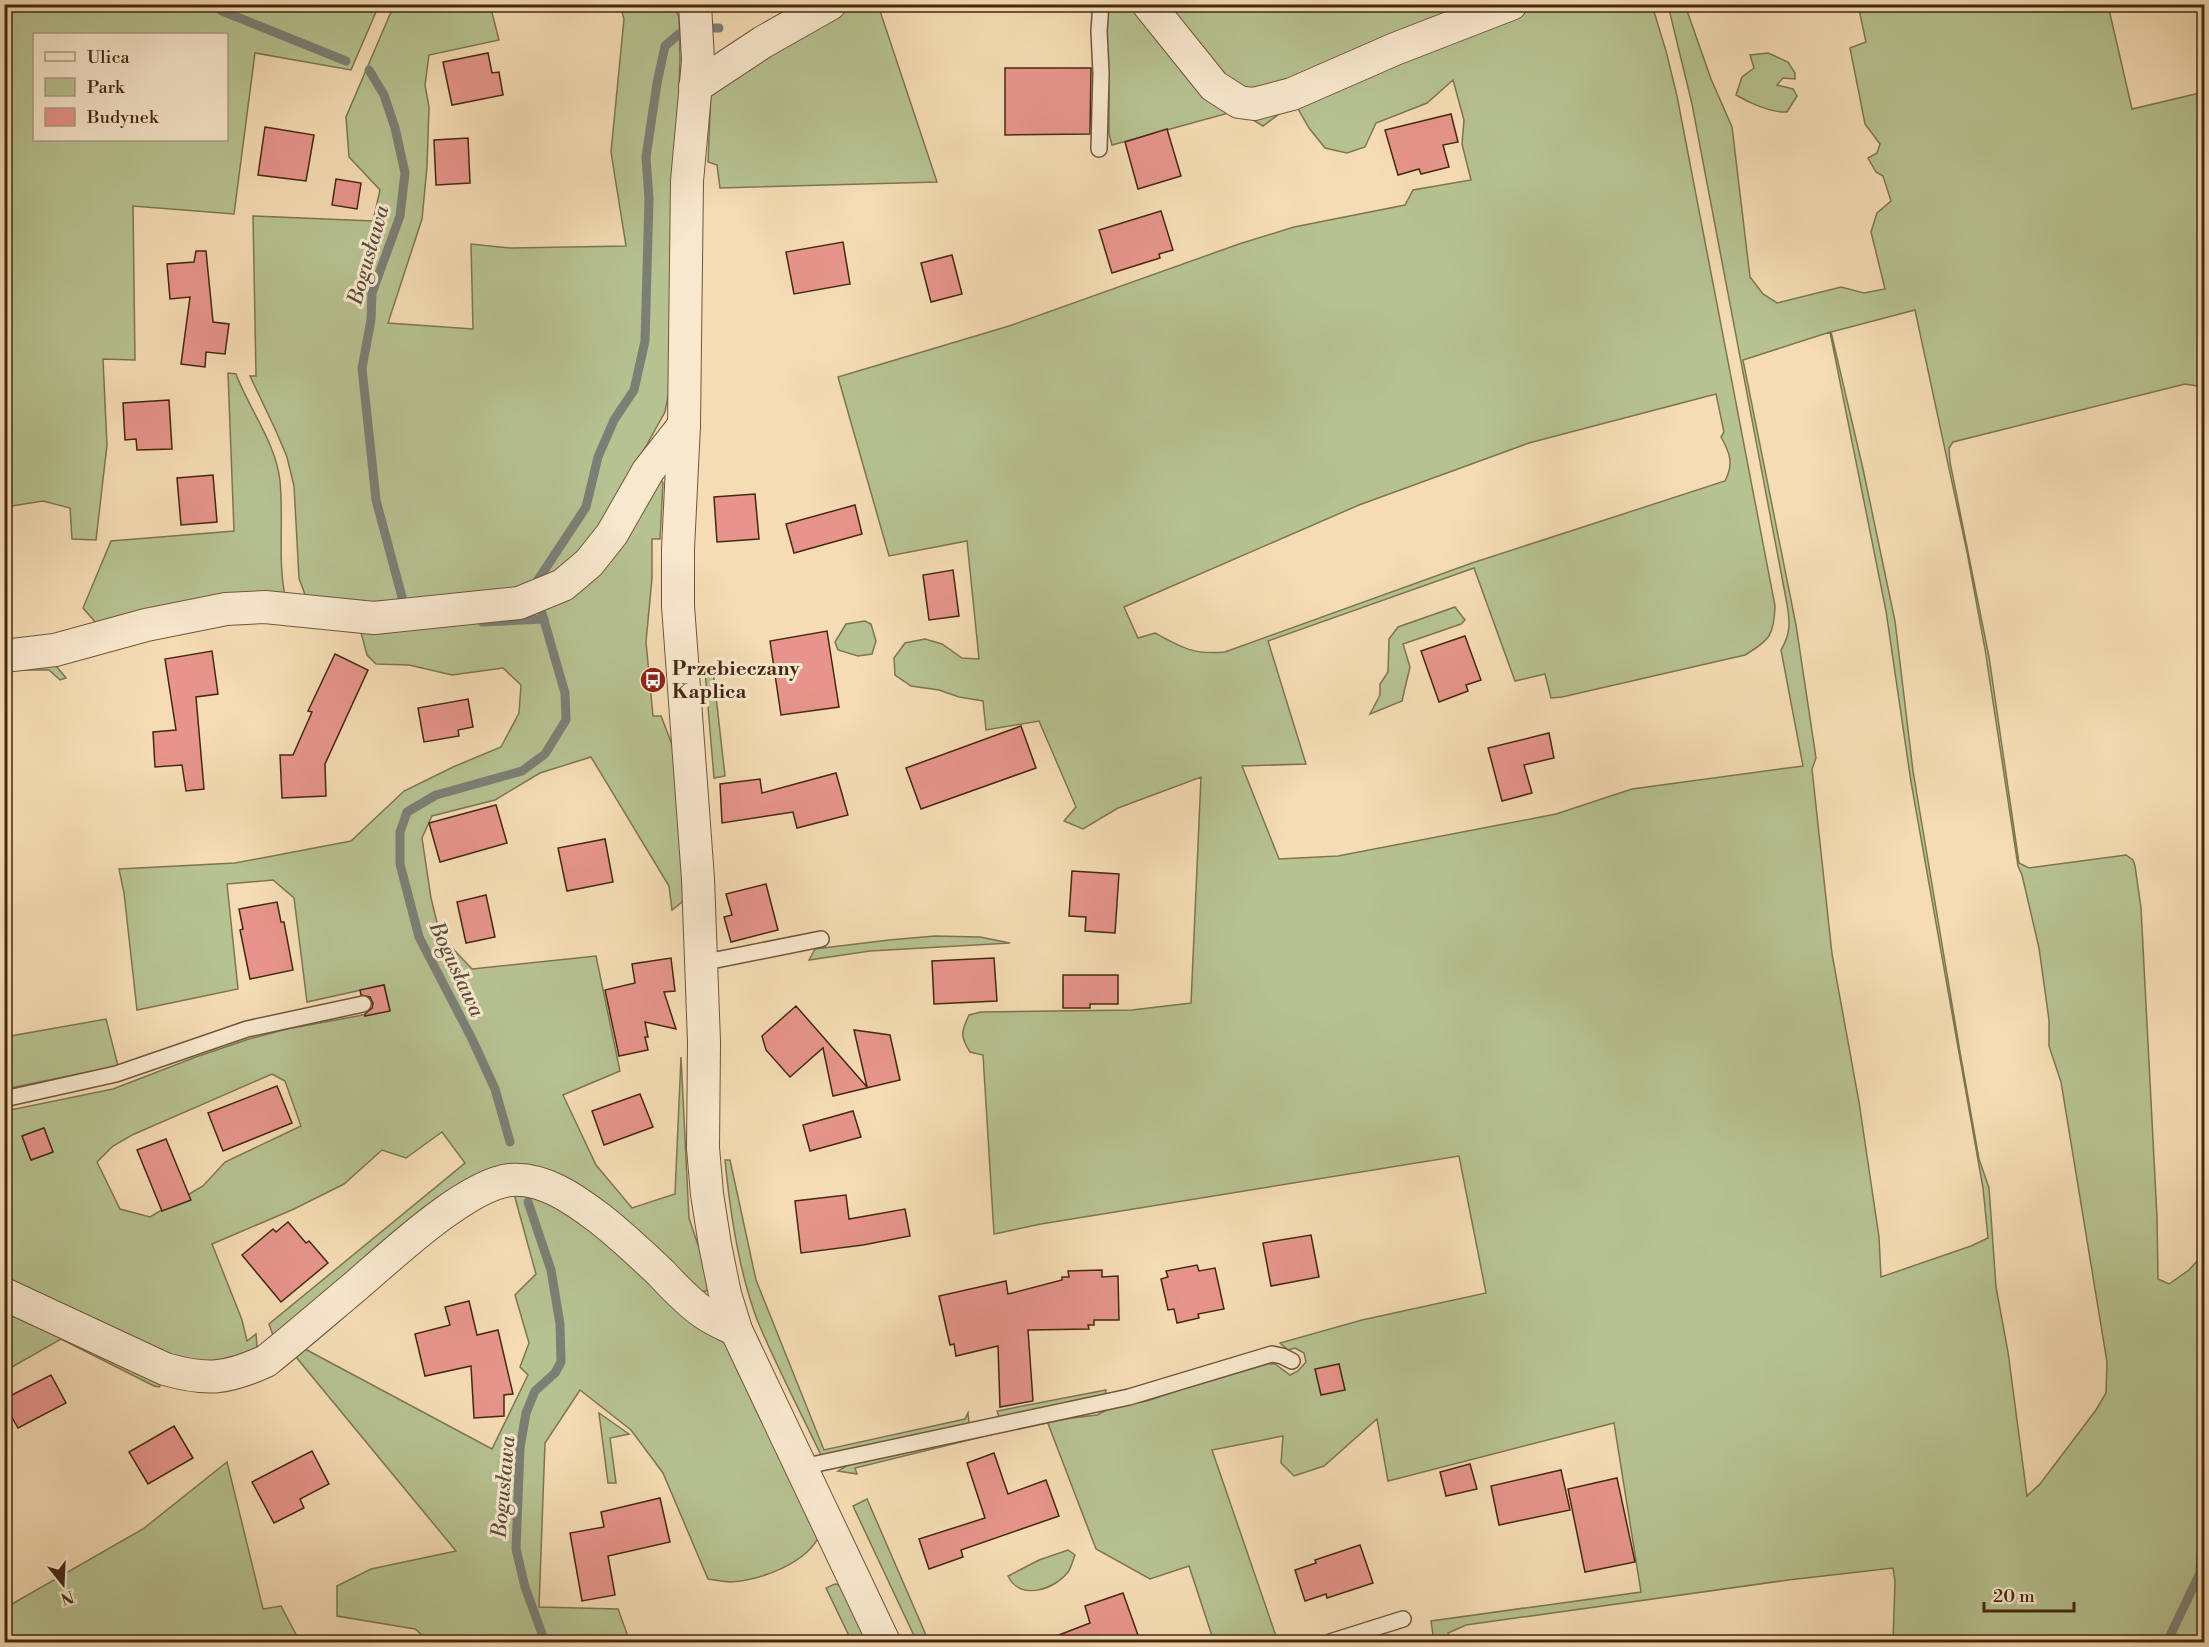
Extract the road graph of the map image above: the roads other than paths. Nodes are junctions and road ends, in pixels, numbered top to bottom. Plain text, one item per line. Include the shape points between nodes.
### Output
1 (694, 4) edge
2 (830, 4) edge
3 (1101, 4) edge
4 (1148, 4) edge
5 (1510, 4) edge
6 (695, 87) junction
7 (1100, 149) dead end
8 (684, 425) junction
9 (4, 656) edge
10 (821, 939) dead end
11 (701, 963) junction
12 (363, 1004) dead end
13 (4, 1099) edge
14 (4, 1294) edge
15 (736, 1330) junction
16 (1292, 1361) dead end
17 (802, 1467) junction
18 (1403, 1619) dead end
19 (884, 1642) edge
20 (1330, 1642) edge

1 - 6 street via 698,62
2 - 6 street
3 - 7 lane
4 - 5 street via 1214,86 1239,102 1254,104 1292,94
6 - 8 street via 687,181
8 - 9 street via 648,471 612,534 589,563 563,585 519,603 374,618 265,607 226,609 146,625 55,650
8 - 11 street via 678,606
10 - 11 lane
11 - 15 street via 706,1194
12 - 13 lane via 247,1029 116,1074
14 - 15 street via 165,1369 189,1376 240,1373 266,1360 464,1200 492,1184 531,1180 554,1189 593,1214 639,1251 703,1313
15 - 17 street
16 - 17 lane via 1272,1354 1130,1397
17 - 19 street
18 - 20 lane

